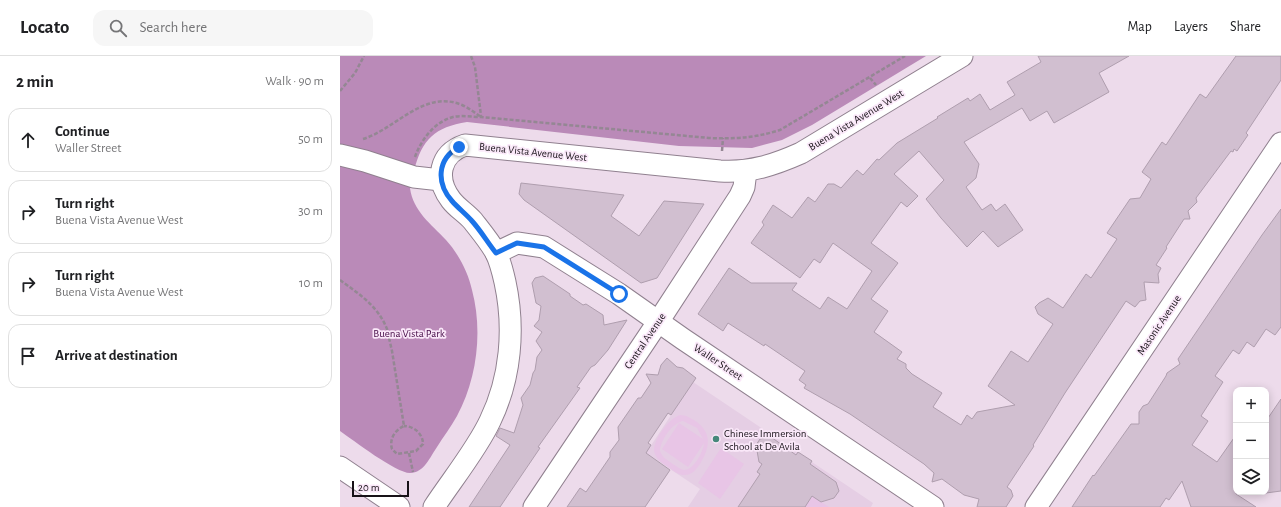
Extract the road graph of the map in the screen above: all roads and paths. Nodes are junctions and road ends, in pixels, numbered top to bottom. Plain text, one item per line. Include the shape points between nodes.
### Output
1 (364, 56) edge
2 (471, 56) edge
3 (905, 56) edge
4 (962, 56) edge
5 (340, 91) edge
6 (481, 117) junction
7 (723, 138) junction
8 (360, 140) dead end
9 (1281, 143) edge
10 (722, 151) dead end
11 (340, 155) edge
12 (746, 171) junction
13 (414, 177) junction
14 (441, 180) junction
15 (496, 253) junction
16 (340, 280) edge
17 (658, 322) junction
18 (404, 426) junction
19 (409, 453) junction
20 (340, 468) edge
21 (413, 472) dead end
22 (399, 507) edge
23 (434, 507) edge
24 (534, 507) edge
25 (933, 507) edge
26 (1036, 507) edge

1 - 5 path via 355,73
2 - 6 path via 475,67
3 - 7 path via 780,130 745,139
4 - 12 street, Buena Vista Avenue West via 801,153 776,164
6 - 7 path
6 - 8 path via 462,105 446,101 428,104 408,113 373,136
6 - 13 path via 453,117 430,131 416,156
7 - 10 path
9 - 26 street, Masonic Avenue
11 - 13 street
12 - 14 street, Buena Vista Avenue West via 720,171 465,145 453,150 445,158 441,168
12 - 17 street, Central Avenue via 740,196
13 - 14 street
14 - 15 street via 452,201 472,220
15 - 17 street, Waller Street via 517,243 544,247
15 - 23 street via 505,280 510,317 507,372 490,421
16 - 18 path via 367,300 382,318 392,351
17 - 24 street, Central Avenue
17 - 25 street, Waller Street
18 - 19 path via 396,432 391,445 397,454
18 - 19 path via 416,429 423,440 419,450
19 - 21 path
20 - 22 street

